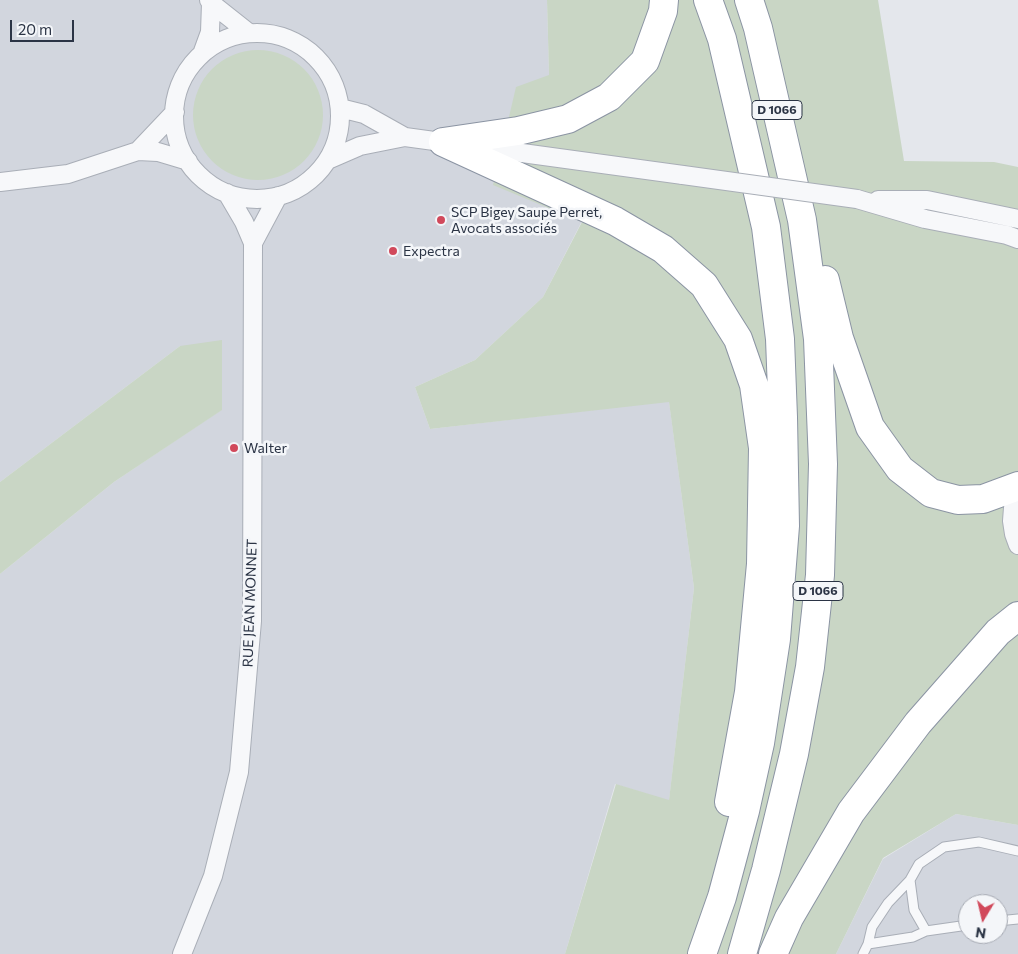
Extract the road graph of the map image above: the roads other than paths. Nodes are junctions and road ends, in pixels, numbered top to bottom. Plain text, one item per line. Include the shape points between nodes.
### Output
1 (664, 0) edge
2 (708, 0) edge
3 (749, 0) edge
4 (210, 2) edge
5 (249, 33) junction
6 (202, 54) junction
7 (340, 108) junction
8 (175, 112) junction
9 (405, 137) junction
10 (443, 142) junction
11 (138, 151) junction
12 (330, 158) junction
13 (188, 161) junction
14 (0, 182) edge
15 (227, 193) junction
16 (278, 196) junction
17 (857, 199) junction
18 (1018, 219) edge
19 (802, 220) junction
20 (1018, 239) edge
21 (253, 243) junction
22 (1018, 486) edge
23 (1018, 491) edge
24 (1018, 544) edge
25 (1018, 616) edge
26 (1018, 851) edge
27 (910, 880) junction
28 (722, 897) junction
29 (958, 926) edge
30 (926, 931) junction
31 (868, 944) junction
32 (182, 954) edge
33 (702, 954) edge
34 (742, 954) edge
35 (773, 954) edge
36 (863, 954) edge

1 - 10 highway via 645,61 609,97 568,119 518,131
2 - 28 highway, D 1066 via 722,39 766,227 780,339 785,526 776,640 760,743
3 - 19 highway, D 1066
4 - 5 street
4 - 6 street via 210,32
5 - 6 street via 224,40
5 - 7 street via 275,35 299,44 320,61 334,83
6 - 8 street via 185,74
7 - 9 street via 364,114
7 - 12 street via 339,134
8 - 11 street
8 - 13 street via 174,125 181,150
9 - 10 street
9 - 12 street via 360,146
10 - 17 street, bridge
10 - 28 highway via 615,221 663,249 704,285 738,339 754,385 763,448 762,564 749,692 723,832
11 - 13 street via 158,152
11 - 14 street via 68,174
12 - 16 street via 313,179 291,193
13 - 15 street via 195,172
15 - 16 street via 240,198
15 - 21 street, RUE JEAN MONNET
16 - 21 street, RUE JEAN MONNET
17 - 18 street via 927,200
17 - 20 street via 924,219
19 - 22 highway via 824,275 839,338 870,427 900,469 931,493 958,500 982,499
19 - 34 highway, D 1066 via 818,339 823,464 820,575 810,667 794,754
21 - 32 street, RUE JEAN MONNET via 252,621 242,757 213,876
23 - 24 street via 1012,521
25 - 35 highway via 998,632 918,723 851,812 788,918
26 - 27 lane via 979,842 944,847 919,864
27 - 30 lane via 914,910
27 - 31 lane via 888,903 872,927
28 - 33 highway, D 1066
29 - 30 lane
30 - 31 lane via 913,937
31 - 36 lane

